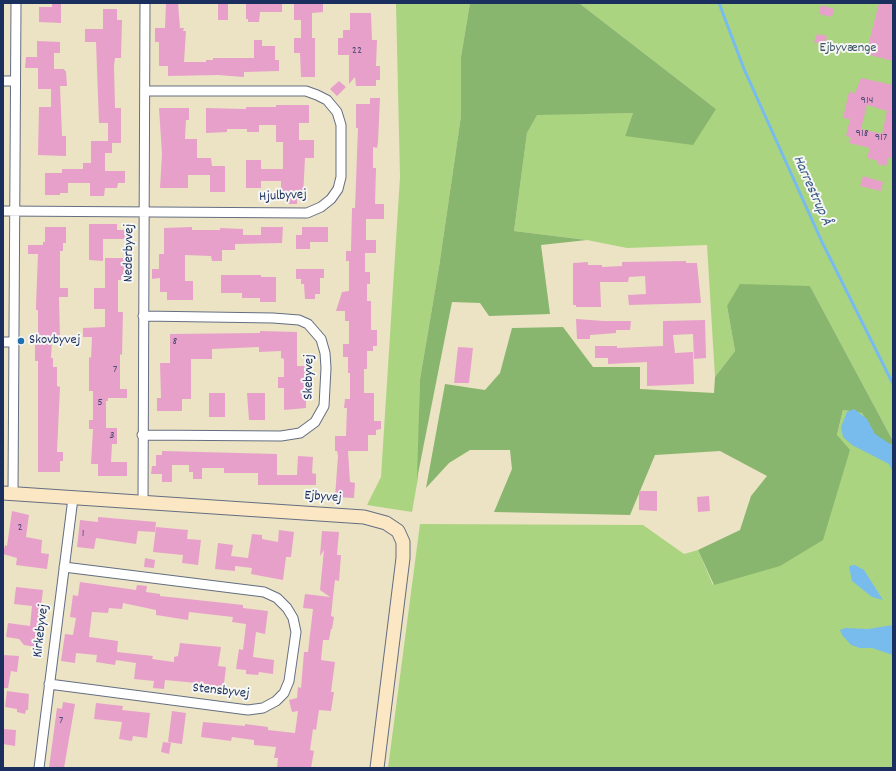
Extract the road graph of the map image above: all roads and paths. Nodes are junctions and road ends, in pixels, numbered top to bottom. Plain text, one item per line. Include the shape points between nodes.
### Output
1 (16, 3) edge
2 (145, 3) edge
3 (3, 81) edge
4 (15, 81) junction
5 (145, 91) junction
6 (3, 211) edge
7 (15, 211) junction
8 (144, 212) junction
9 (144, 316) junction
10 (3, 342) edge
11 (14, 342) junction
12 (142, 435) junction
13 (8, 494) edge
14 (73, 498) junction
15 (143, 503) junction
16 (64, 567) junction
17 (49, 684) junction
18 (39, 768) edge
19 (377, 768) edge

1 - 4 street
2 - 5 street, Nederbyvej
3 - 4 street
4 - 7 street
5 - 8 street, Nederbyvej
5 - 8 street, Hjulbyvej via 306,91 317,95 327,100 337,112 341,125 341,177 331,199 307,213
6 - 7 street, Hjulbyvej
7 - 8 street, Hjulbyvej
7 - 11 street
8 - 9 street, Nederbyvej
9 - 12 street, Nederbyvej
9 - 12 street, Skebyvej via 299,320 308,324 321,339 326,368 324,406 315,422 300,433 281,436
10 - 11 street
11 - 13 street
12 - 15 street, Nederbyvej
13 - 14 street, Ejbyvej
14 - 15 street, Ejbyvej
14 - 16 street, Kirkebyvej
15 - 19 street, Ejbyvej via 364,517 386,523 398,531 403,542 403,558
16 - 17 street, Kirkebyvej
16 - 17 street, Stensbyvej via 264,592 277,598 287,608 293,618 296,632 284,692 276,701 263,708 248,710
17 - 18 street, Kirkebyvej

